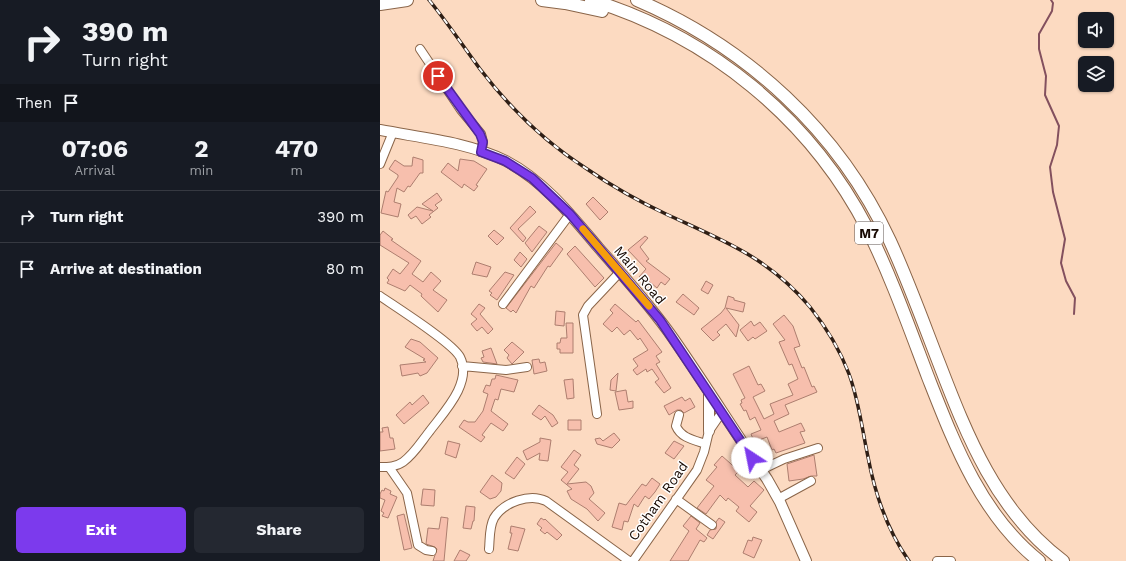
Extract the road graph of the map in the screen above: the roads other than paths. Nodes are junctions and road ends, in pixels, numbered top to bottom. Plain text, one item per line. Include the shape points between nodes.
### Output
1 (407, 0) edge
2 (542, 0) edge
3 (591, 0) edge
4 (637, 0) edge
5 (380, 4) edge
6 (679, 36) junction
7 (420, 49) dead end
8 (380, 130) edge
9 (393, 132) junction
10 (481, 152) junction
11 (380, 164) edge
12 (570, 214) junction
13 (620, 272) junction
14 (380, 296) edge
15 (503, 304) dead end
16 (462, 366) junction
17 (527, 367) dead end
18 (709, 393) junction
19 (722, 412) junction
20 (596, 414) dead end
21 (679, 415) dead end
22 (709, 431) junction
23 (706, 444) junction
24 (818, 448) dead end
25 (380, 467) edge
26 (389, 467) junction
27 (761, 470) junction
28 (811, 481) dead end
29 (778, 498) junction
30 (676, 499) junction
31 (712, 525) dead end
32 (489, 549) dead end
33 (432, 551) dead end
34 (629, 561) edge
35 (633, 561) edge
36 (806, 561) edge
37 (937, 561) edge
38 (951, 561) edge
39 (1039, 561) edge
40 (1063, 561) edge

1 - 5 highway
2 - 6 highway via 596,9
3 - 6 highway, M7 via 636,16
4 - 40 highway, M7 via 682,21 728,49 798,108 820,132 848,169 890,241 961,421 987,473 1012,511
6 - 39 highway, M7 via 711,56 768,100 818,154 851,199 889,278 958,450 976,485 993,512
7 - 10 street via 480,134 483,142
8 - 9 main road, Main Road
9 - 10 main road, Main Road
9 - 11 street
10 - 12 main road, Main Road via 505,161 532,178
12 - 13 main road, Main Road
12 - 15 street
13 - 18 main road, Main Road via 660,320
13 - 20 street via 588,306 583,315
14 - 16 street via 453,348 459,355
16 - 17 street via 506,370
16 - 26 street via 461,382 452,402 410,456 398,465
18 - 19 main road, Main Road
18 - 22 main road
19 - 22 street, Cotham Road
19 - 27 main road, Main Road
21 - 23 street via 676,426 681,434
22 - 23 street, Cotham Road
23 - 30 street, Cotham Road via 697,470
24 - 27 street
25 - 26 street
26 - 33 street via 407,493 418,545
27 - 29 main road, Main Road
28 - 29 street
29 - 36 main road, Main Road
30 - 31 street
30 - 35 street, Cotham Road
32 - 34 street via 491,525 498,514 506,507 533,496 546,501
37 - 38 street

